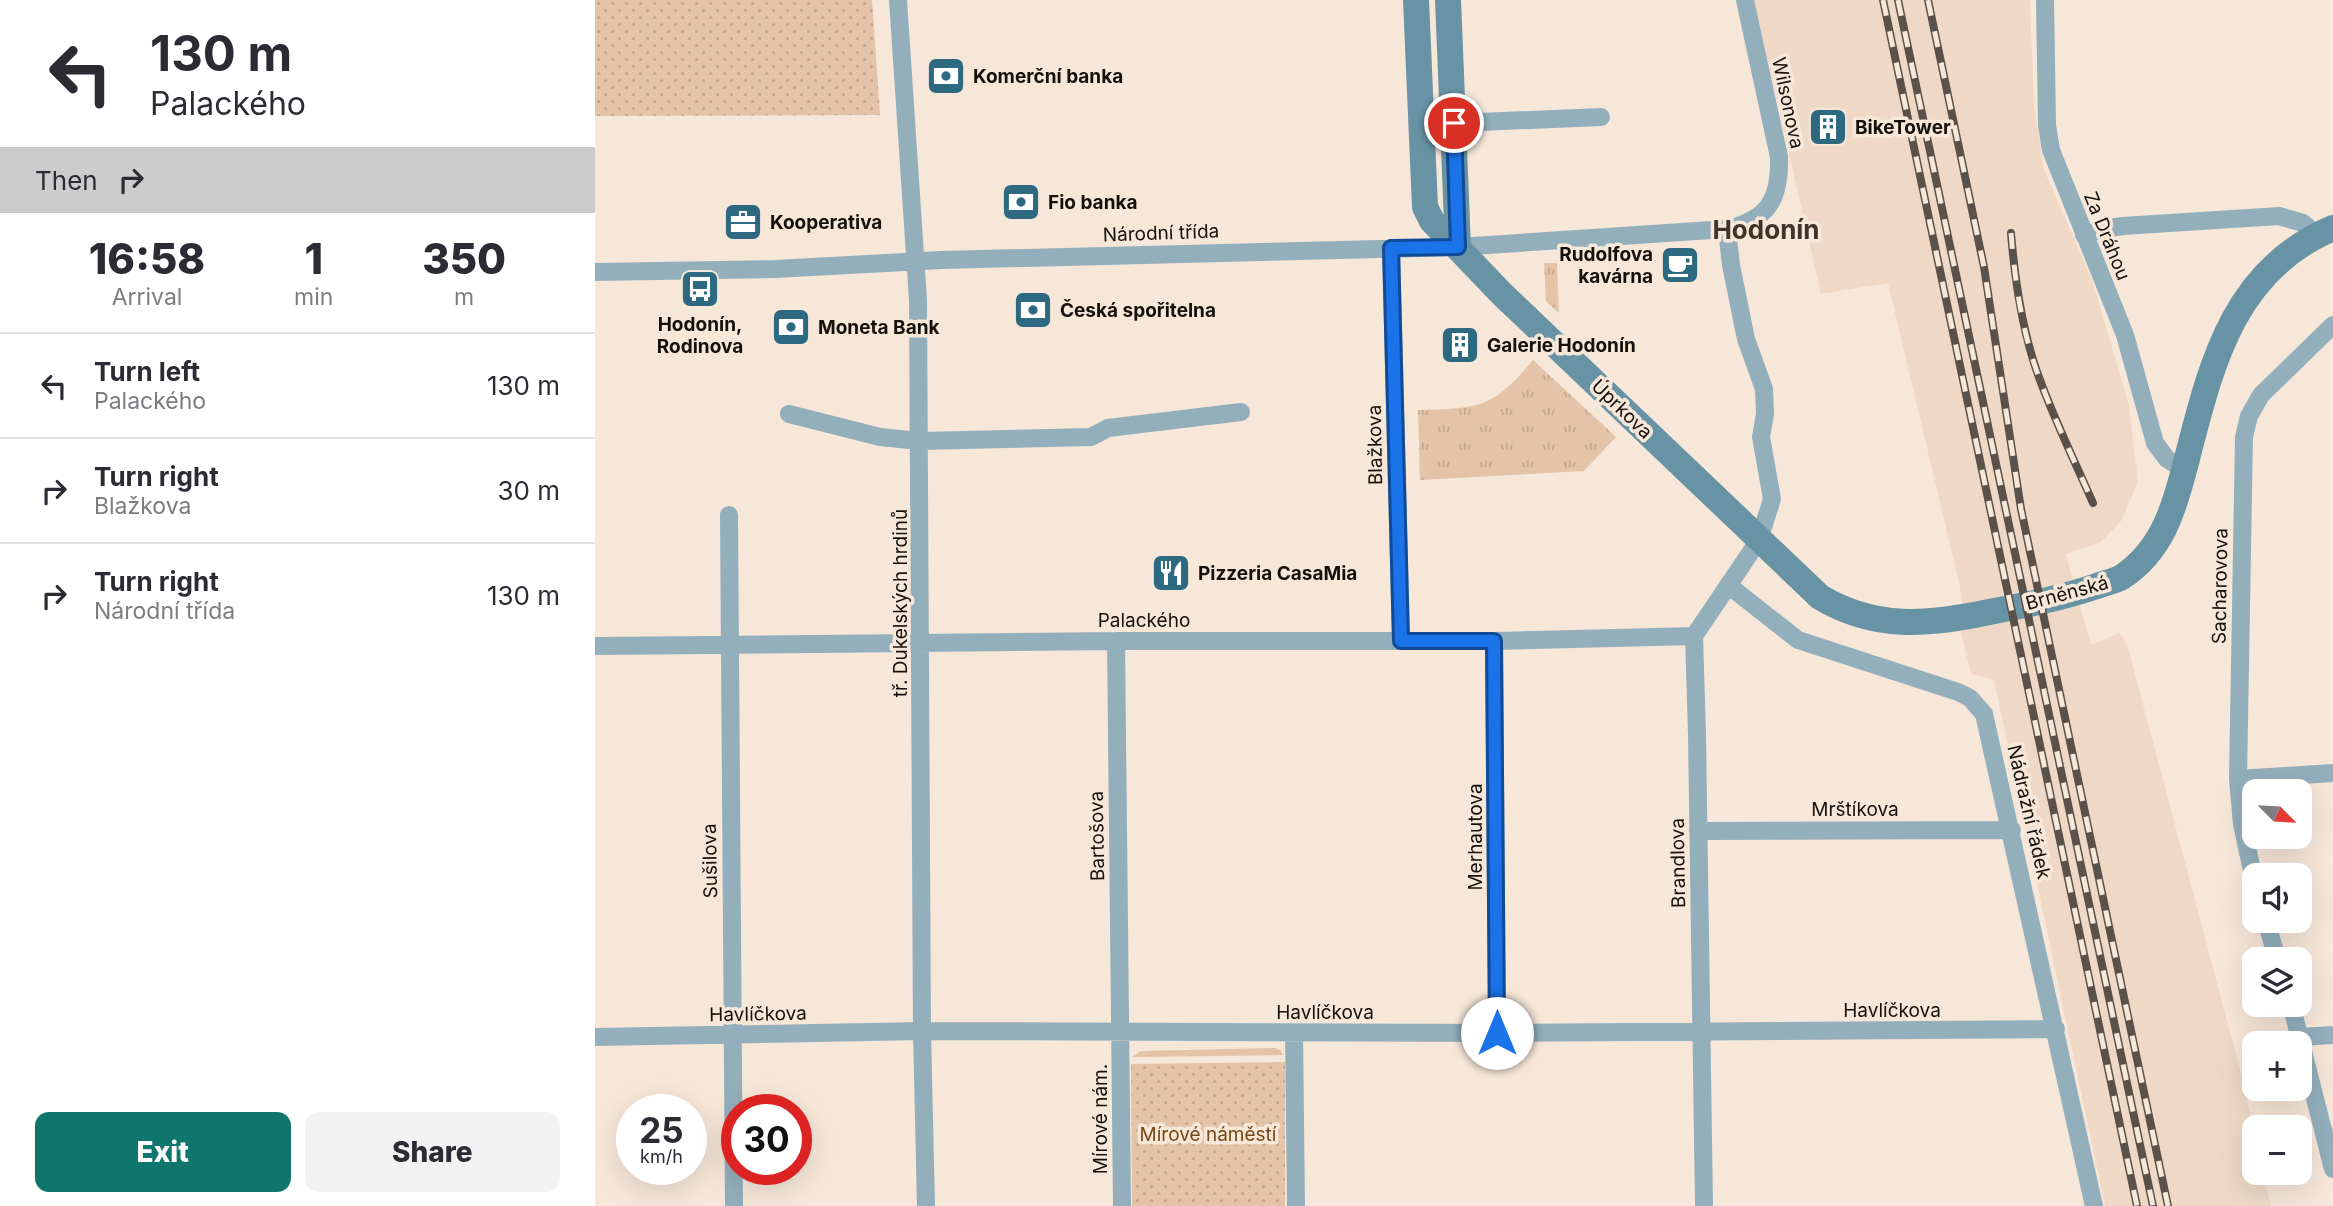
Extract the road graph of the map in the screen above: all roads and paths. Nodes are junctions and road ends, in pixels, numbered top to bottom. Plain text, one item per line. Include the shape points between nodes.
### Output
1 (898, 0) edge
2 (1416, 0) edge
3 (1448, 0) edge
4 (1745, 0) edge
5 (2045, 0) edge
6 (1601, 117) dead end
7 (1454, 123) junction
8 (1727, 229) junction
9 (2325, 232) edge
10 (2084, 235) junction
11 (1458, 247) junction
12 (1391, 248) junction
13 (917, 261) junction
14 (595, 272) edge
15 (2333, 325) edge
16 (1241, 412) dead end
17 (789, 414) dead end
18 (920, 441) junction
19 (2184, 470) junction
20 (729, 515) dead end
21 (1759, 540) junction
22 (1728, 585) junction
23 (1694, 636) junction
24 (1116, 641) junction
25 (1401, 641) junction
26 (1494, 641) junction
27 (921, 642) junction
28 (729, 645) junction
29 (595, 646) edge
30 (2333, 773) edge
31 (2238, 779) junction
32 (2012, 830) junction
33 (1698, 831) junction
34 (2250, 863) edge
35 (2056, 1029) junction
36 (922, 1031) junction
37 (1121, 1031) junction
38 (1702, 1032) junction
39 (1294, 1033) junction
40 (1497, 1033) junction
41 (733, 1035) junction
42 (2333, 1035) edge
43 (2312, 1036) edge
44 (595, 1037) edge
45 (2312, 1082) edge
46 (2333, 1169) edge
47 (734, 1206) edge
48 (926, 1206) edge
49 (1122, 1206) edge
50 (1296, 1206) edge
51 (1704, 1206) edge
52 (2094, 1206) edge

1 - 13 street, tř. Dukelských hrdinů
2 - 11 main road, Úprkova via 1426,207 1431,221
3 - 7 main road
4 - 8 street, Wilsonova via 1779,171 1773,201 1763,213
5 - 10 street, Za Dráhou via 2051,150
6 - 7 street
7 - 11 main road
8 - 11 street, Národní třída
8 - 21 street via 1746,339 1765,389 1761,437 1772,499
9 - 10 street, Brněnská via 2279,216 2123,226
9 - 19 main road, Brněnská via 2267,270 2231,323
10 - 19 street, Za Dráhou via 2125,335 2155,443 2167,459
11 - 12 street, Národní třída
11 - 21 main road, Úprkova
12 - 13 street, Národní třída
12 - 25 street, Blažkova
13 - 14 street, Národní třída
13 - 18 street, tř. Dukelských hrdinů
15 - 31 street, Sacharovova via 2260,395 2244,437
16 - 18 street via 1108,428 1091,437
17 - 18 street
18 - 27 street, tř. Dukelských hrdinů
19 - 21 main road, Brněnská via 2166,528 2151,551 2120,578 2075,594 1960,619 1896,623 1855,614 1821,597
20 - 28 street, Sušilova
21 - 22 street
22 - 23 street
22 - 32 street, Nádražní řádek via 1798,640 1970,698 1985,714
23 - 26 street, Palackého
23 - 33 street, Brandlova
24 - 25 street, Palackého
24 - 27 street, Palackého
24 - 37 street, Bartošova
25 - 26 street, Palackého
26 - 40 street, Merhautova
27 - 28 street, Palackého
27 - 36 street, tř. Dukelských hrdinů
28 - 29 street, Palackého
28 - 41 street, Sušilova
30 - 31 street
31 - 34 street, Sacharovova
32 - 33 street, Mrštíkova
32 - 35 street, Nádražní řádek
33 - 38 street, Brandlova
35 - 38 street, Havlíčkova
35 - 52 street, Nádražní řádek
36 - 37 street, Havlíčkova
36 - 41 street, Havlíčkova
36 - 48 street, tř. Dukelských hrdinů
37 - 39 street, Havlíčkova
37 - 49 street, Mírové nám.
38 - 40 street, Havlíčkova
38 - 51 street, Brandlova
39 - 40 street, Havlíčkova
39 - 50 street
41 - 44 street, Havlíčkova
41 - 47 street, Sušilova
42 - 43 street
45 - 46 street

